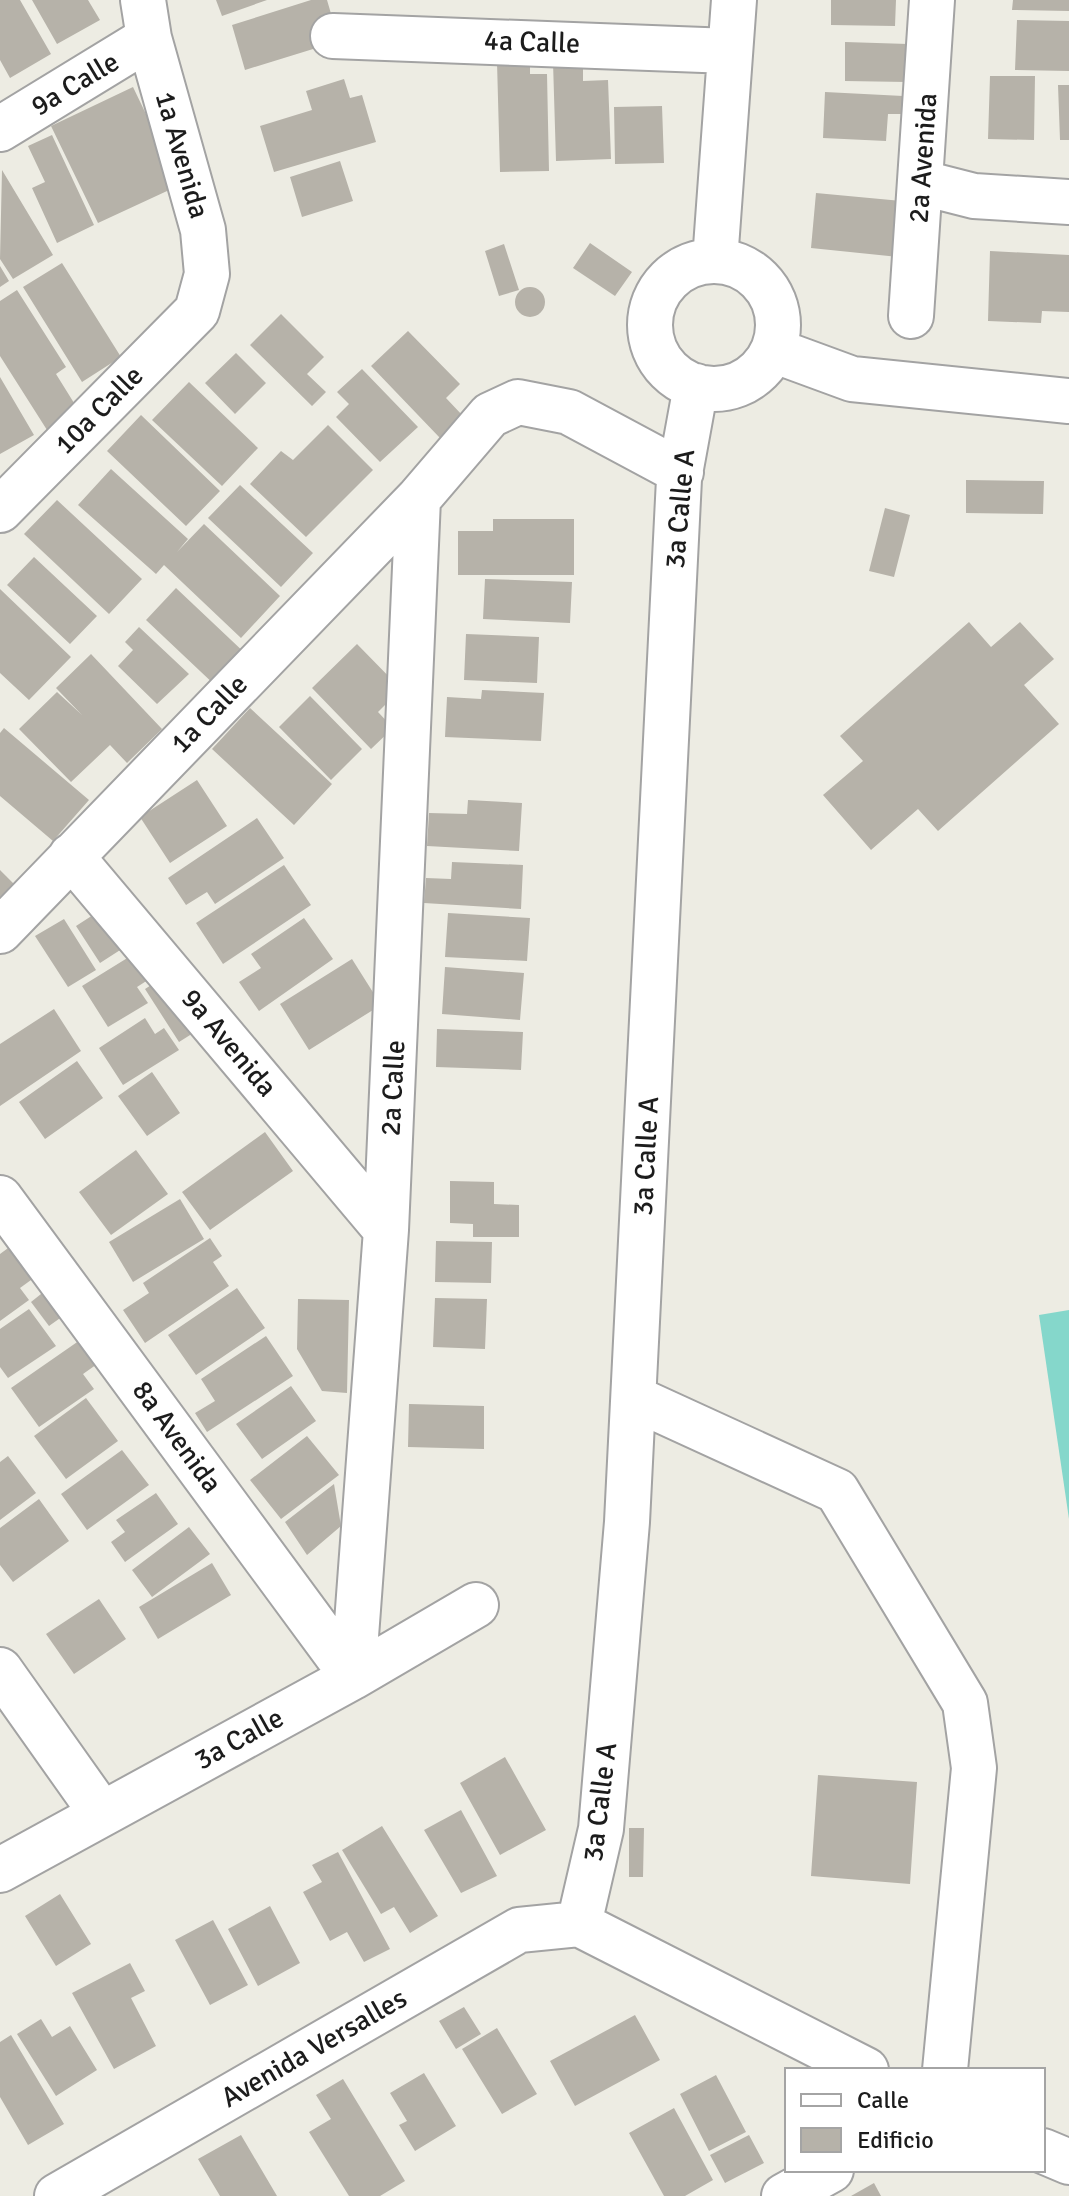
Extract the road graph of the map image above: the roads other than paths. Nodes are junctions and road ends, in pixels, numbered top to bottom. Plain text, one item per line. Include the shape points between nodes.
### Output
1 (734, 0) edge
2 (932, 0) edge
3 (146, 19) edge
4 (333, 36) dead end
5 (730, 51) junction
6 (0, 129) edge
7 (923, 183) junction
8 (1069, 202) edge
9 (715, 261) junction
10 (197, 311) joint
11 (911, 316) dead end
12 (773, 350) junction
13 (696, 386) junction
14 (1069, 401) edge
15 (681, 472) junction
16 (418, 499) junction
17 (0, 510) edge
18 (71, 856) junction
19 (0, 931) edge
20 (0, 1198) edge
21 (386, 1230) junction
22 (634, 1398) junction
23 (476, 1605) dead end
24 (0, 1670) edge
25 (353, 1677) junction
26 (102, 1814) junction
27 (0, 1870) edge
28 (579, 1924) junction
29 (862, 2068) edge
30 (945, 2068) edge
31 (1045, 2152) edge
32 (1069, 2162) edge
33 (827, 2172) edge
34 (57, 2196) edge
35 (784, 2196) edge

1 - 5 street
2 - 7 street, 2a Avenida
3 - 6 street, 9a Calle
3 - 10 street, 1a Avenida via 203,230 207,274
4 - 5 street, 4a Calle
5 - 9 street
7 - 8 street via 974,196
7 - 11 street, 2a Avenida
9 - 12 street via 742,267 772,296 778,323
9 - 13 street via 673,275 651,313 658,356 675,375
10 - 17 street, 10a Calle
12 - 13 street via 741,383
12 - 14 street via 852,379
13 - 15 street, 3a Calle A
15 - 16 street, 1a Calle via 569,412 518,402 490,415
15 - 22 street, 3a Calle A
16 - 18 street, 1a Calle
16 - 21 street, 2a Calle
18 - 19 street, 1a Calle
18 - 21 street, 9a Avenida
20 - 25 street, 8a Avenida
21 - 25 street, 2a Calle
22 - 28 street, 3a Calle A via 601,1829
22 - 30 street via 837,1491 965,1703 974,1768
23 - 25 street, 3a Calle
24 - 26 street
25 - 26 street, 3a Calle
26 - 27 street, 3a Calle
28 - 29 street
28 - 34 street, Avenida Versalles via 519,1930
31 - 32 street
33 - 35 street

